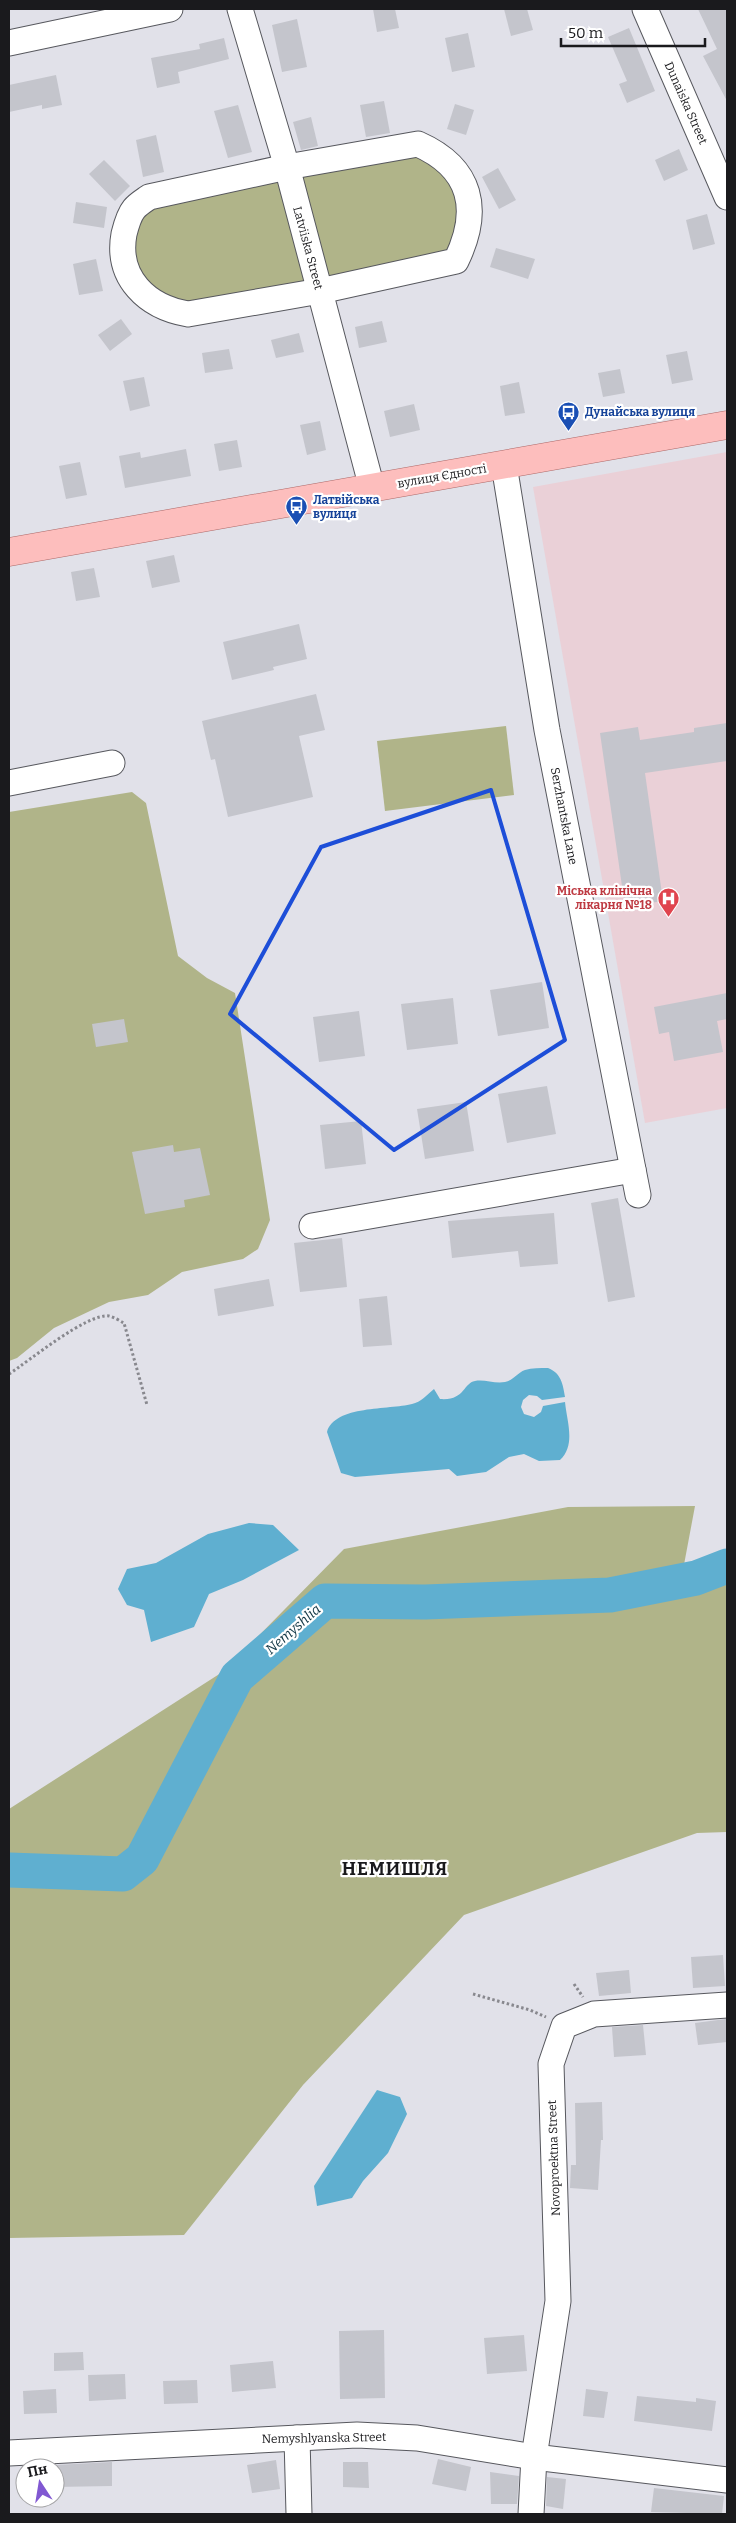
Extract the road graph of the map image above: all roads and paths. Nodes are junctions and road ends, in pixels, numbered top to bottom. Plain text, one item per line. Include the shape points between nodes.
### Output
1 (170, 9) edge
2 (240, 9) edge
3 (645, 9) edge
4 (9, 43) edge
5 (288, 167) junction
6 (727, 197) edge
7 (320, 291) junction
8 (727, 425) edge
9 (504, 465) junction
10 (372, 488) junction
11 (9, 552) edge
12 (112, 763) dead end
13 (9, 783) edge
14 (633, 1170) junction
15 (638, 1195) dead end
16 (312, 1226) dead end
17 (9, 1374) edge
18 (147, 1405) dead end
19 (472, 1994) dead end
20 (727, 2005) edge
21 (564, 2026) junction
22 (297, 2438) junction
23 (9, 2453) edge
24 (534, 2457) junction
25 (727, 2480) edge
26 (299, 2514) edge
27 (531, 2514) edge

1 - 4 street
2 - 5 street, Latviiska Street
3 - 6 street, Dunaiska Street
5 - 7 street, Latviiska Street
5 - 7 street via 418,144 439,153 456,170 467,192 470,216 466,240 456,261
5 - 7 street via 150,197 134,209 126,225 122,243 124,261 130,278 154,304 188,314
7 - 10 street, Latviiska Street
8 - 9 main road, вулиця Єдності
9 - 10 main road, вулиця Єдності
9 - 14 street, Serzhantska Lane via 547,730
10 - 11 main road, вулиця Єдності
12 - 13 street
14 - 15 street, Serzhantska Lane
14 - 16 street
17 - 18 path via 75,1328 110,1316 124,1323
19 - 21 path via 530,2010
20 - 21 street via 594,2014
21 - 24 street, Novoproektna Street via 551,2064 558,2300
22 - 23 street, Nemyshlyanska Street
22 - 24 street, Nemyshlyanska Street via 357,2435 418,2438
22 - 26 street
24 - 25 street, Nemyshlyanska Street
24 - 27 street, Novoproektna Street

